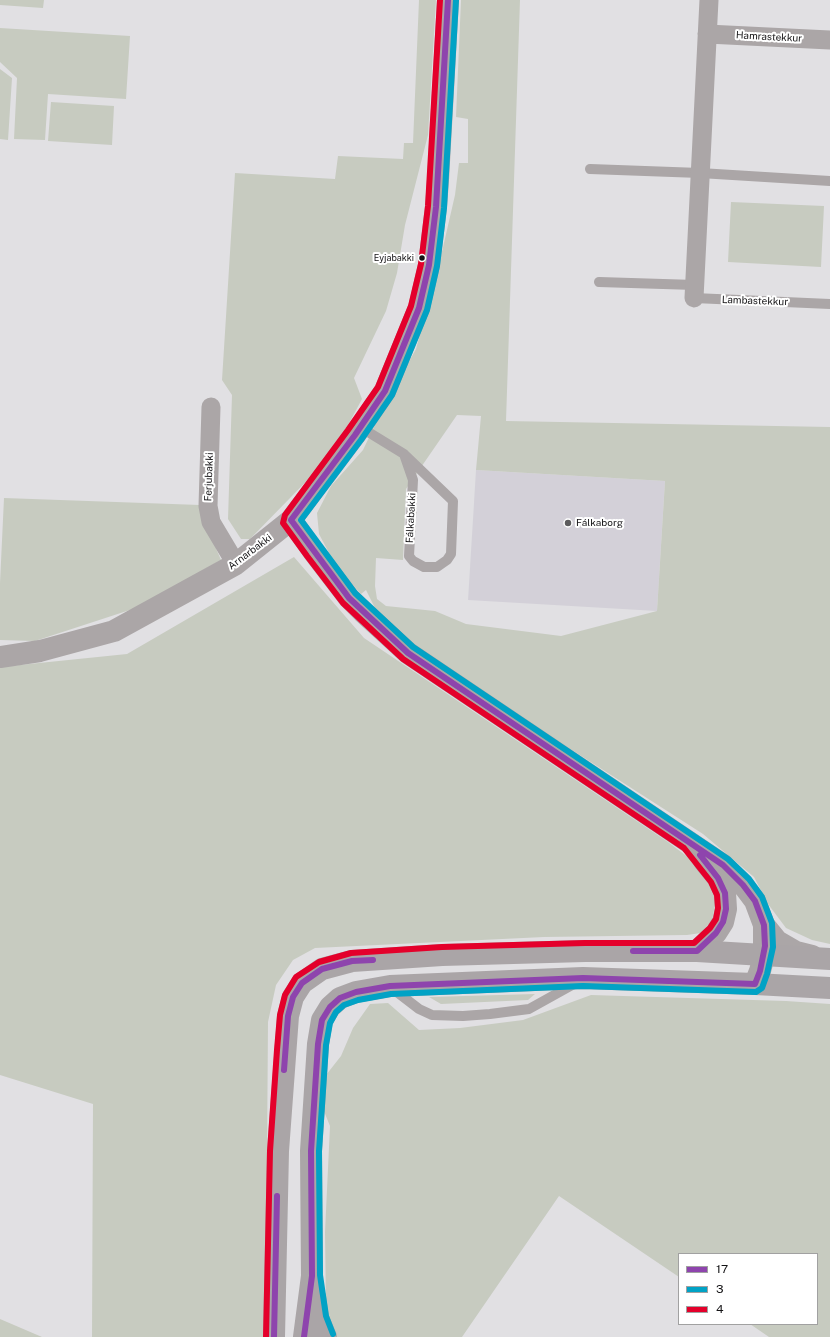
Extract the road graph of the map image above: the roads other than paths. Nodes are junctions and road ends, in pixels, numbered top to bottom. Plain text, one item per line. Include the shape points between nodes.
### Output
1 (448, 0) edge
2 (709, 0) edge
3 (707, 34) junction
4 (830, 40) edge
5 (590, 169) dead end
6 (700, 173) junction
7 (830, 181) edge
8 (599, 282) dead end
9 (694, 292) junction
10 (830, 304) edge
11 (211, 407) dead end
12 (360, 427) junction
13 (404, 454) junction
14 (291, 520) junction
15 (236, 564) junction
16 (0, 657) edge
17 (690, 842) junction
18 (764, 925) junction
19 (696, 951) junction
20 (764, 956) junction
21 (828, 959) edge
22 (583, 978) junction
23 (755, 984) junction
24 (390, 986) junction
25 (830, 988) edge
26 (312, 1276) junction
27 (274, 1337) edge
28 (304, 1337) edge
29 (326, 1337) edge

1 - 12 street, Arnarbakki via 438,180 429,265 419,308 385,391
2 - 3 street
3 - 4 street, Hamrastekkur
3 - 6 street
5 - 6 lane
6 - 7 lane
6 - 9 street
8 - 9 lane, Lambastekkur
9 - 10 lane, Lambastekkur
11 - 15 street, Ferjubakki via 208,506 211,522
12 - 13 lane, Fálkabakki
12 - 14 street, Arnarbakki
13 - 13 lane, Fálkabakki via 413,480 409,556 424,567 437,567 451,554 453,502
14 - 15 street, Arnarbakki
14 - 17 street via 349,598 408,653
15 - 16 street, Arnarbakki via 114,631 40,651
17 - 18 street via 723,865 743,885 755,901
17 - 19 street via 718,878 725,893 726,909 723,922 716,933
18 - 20 street
18 - 21 street via 777,941 796,952
19 - 20 main road
19 - 27 main road via 442,955 352,961 322,968 302,983 293,997 288,1016 285,1051 278,1151
20 - 21 main road
20 - 23 street
22 - 23 main road
22 - 24 main road
22 - 24 lane via 529,1010 463,1016 432,1015 419,1009
23 - 25 main road
24 - 26 main road via 356,992 340,998 330,1007 322,1020 311,1151
26 - 28 main road
26 - 29 main road via 318,1318

